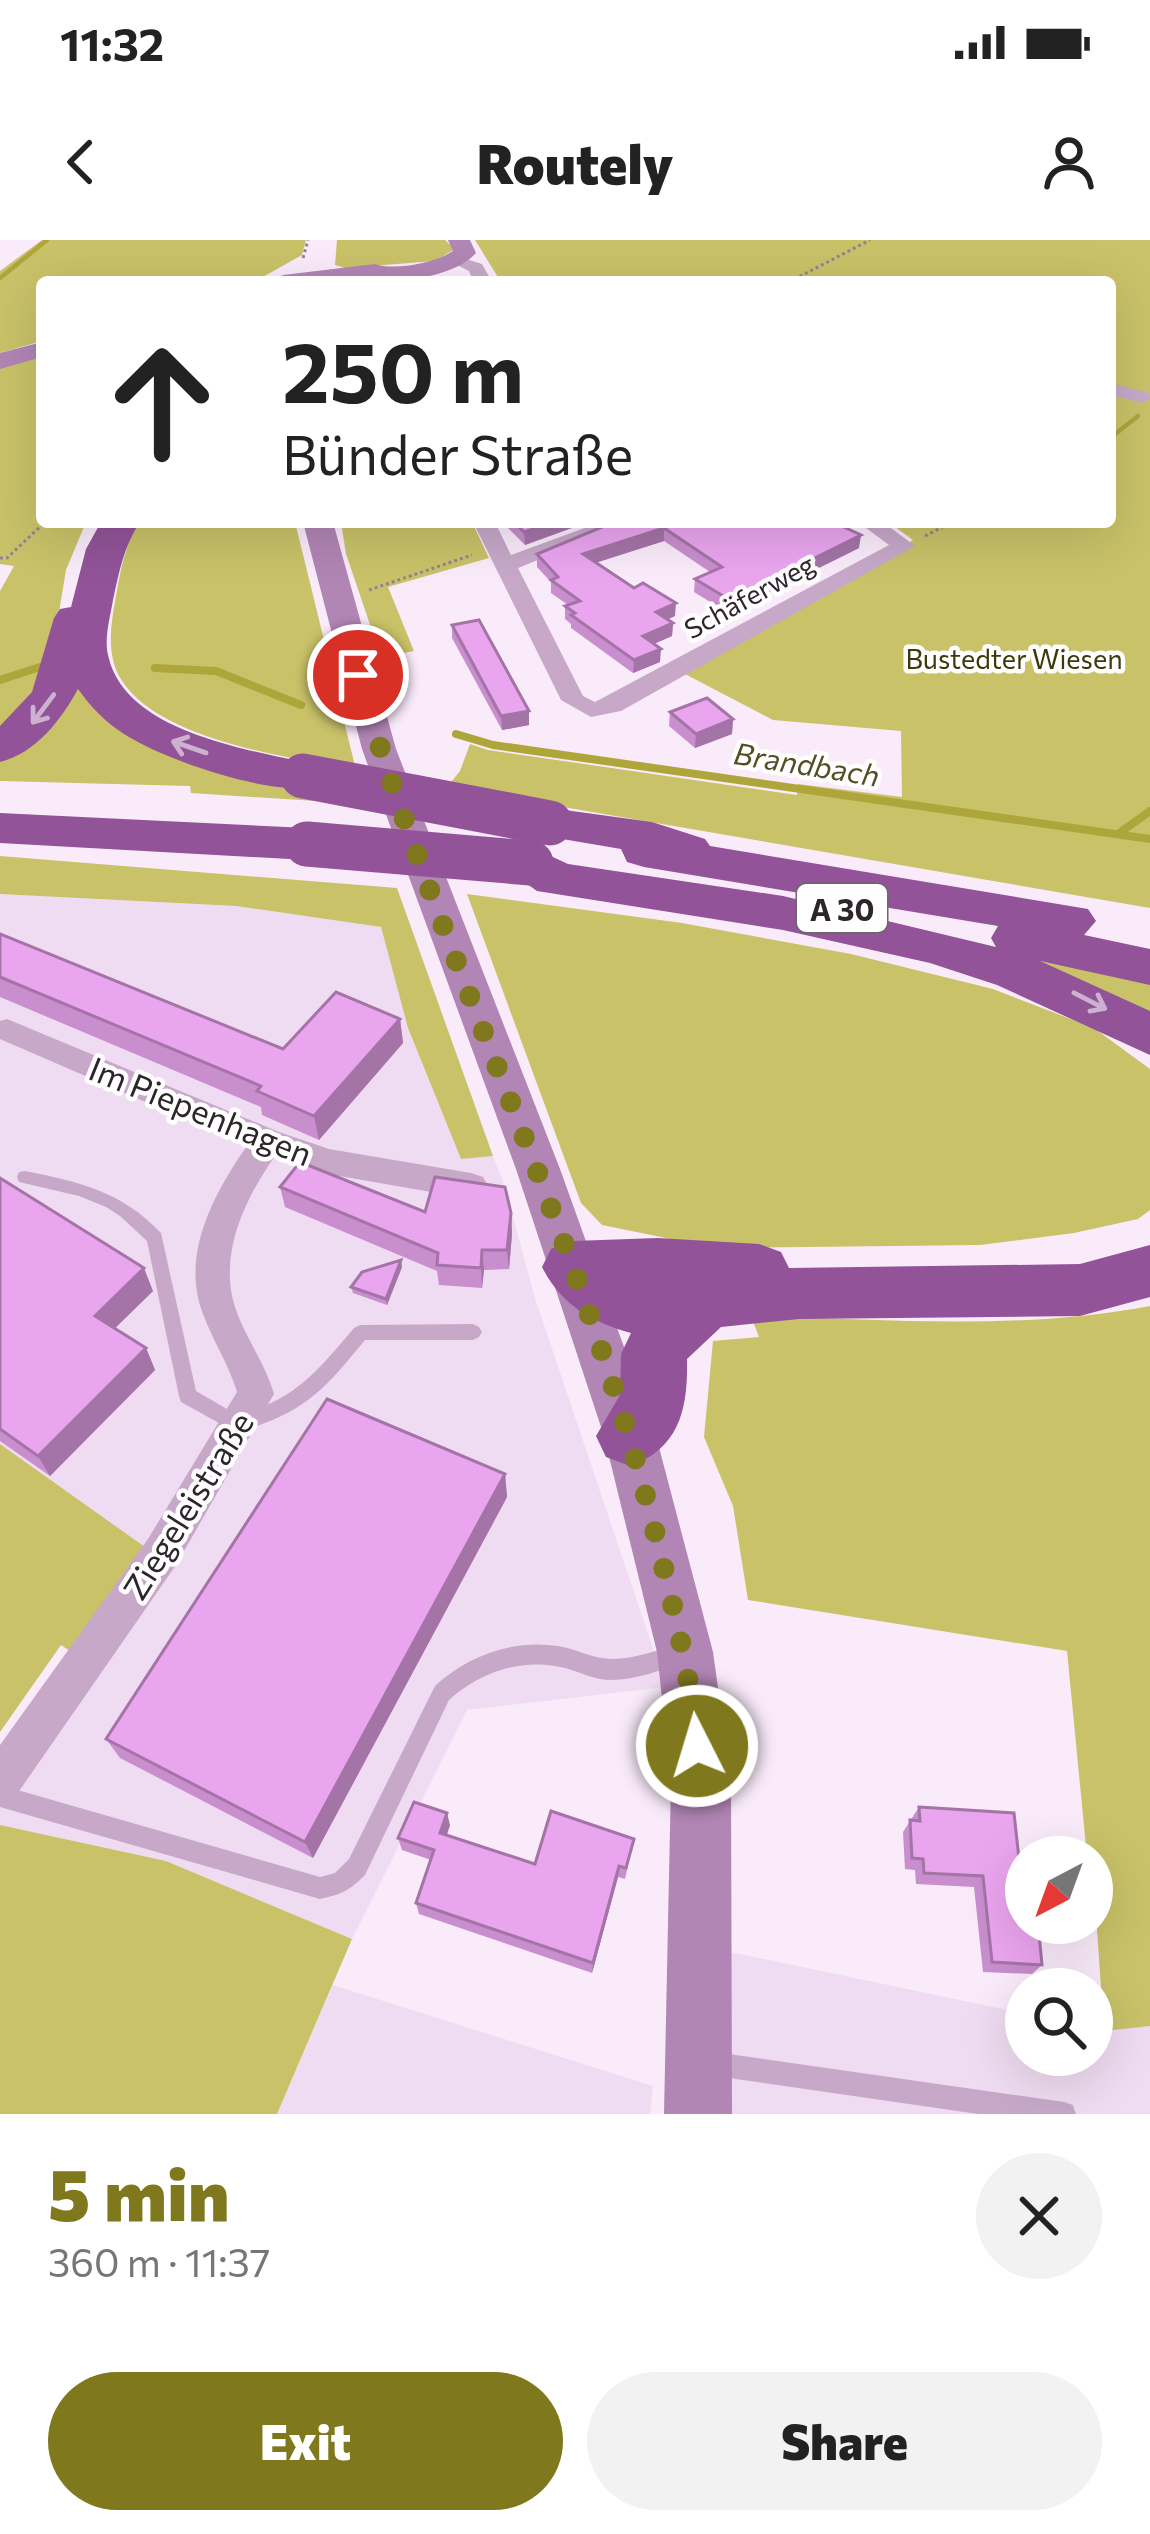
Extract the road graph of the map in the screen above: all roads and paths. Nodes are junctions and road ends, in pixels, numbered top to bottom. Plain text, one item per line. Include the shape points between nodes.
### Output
1 (870, 240) edge
2 (459, 250) edge
3 (311, 263) edge
4 (400, 271) junction
5 (375, 276) edge
6 (480, 276) edge
7 (801, 276) edge
8 (36, 351) edge
9 (0, 361) edge
10 (1116, 391) edge
11 (1142, 398) dead end
12 (39, 528) edge
13 (99, 528) edge
14 (116, 528) edge
15 (319, 528) edge
16 (486, 528) edge
17 (599, 528) edge
18 (878, 528) edge
19 (940, 528) edge
20 (904, 546) junction
21 (0, 557) edge
22 (498, 557) junction
23 (336, 601) junction
24 (0, 748) edge
25 (0, 801) edge
26 (305, 812) junction
27 (0, 828) edge
28 (541, 842) junction
29 (1150, 938) edge
30 (1150, 968) edge
31 (7, 1030) dead end
32 (1150, 1035) edge
33 (268, 1141) junction
34 (25, 1177) dead end
35 (471, 1186) edge
36 (1150, 1254) edge
37 (573, 1267) junction
38 (1150, 1271) edge
39 (702, 1306) junction
40 (473, 1332) dead end
41 (237, 1425) junction
42 (630, 1436) junction
43 (685, 1652) junction
44 (0, 1782) edge
45 (0, 1796) edge
46 (698, 2088) edge
47 (1064, 2114) edge

1 - 7 path
2 - 4 main road
2 - 6 street
3 - 4 main road
4 - 5 main road
8 - 9 main road
10 - 11 street
12 - 21 path
13 -> 24 highway via 67,671 40,715
26 -> 14 highway via 134,722 109,698 86,657 88,622
15 - 23 main road
16 - 22 street
17 - 22 street
18 - 20 street
19 - 20 path
20 - 22 street, Schäferweg via 612,706 591,710 573,700
22 - 23 path
23 - 37 main road via 380,749
25 - 26 highway, A 30
26 - 27 highway, A 30
26 - 28 highway, A 30, bridge
26 - 28 highway, bridge
28 - 29 highway, A 30 via 716,860
28 - 30 highway, A 30 via 713,885
28 -> 32 highway via 555,879 810,920 1007,968 1075,992
31 - 33 street, Im Piepenhagen
33 - 35 street, Im Piepenhagen via 328,1161
33 - 41 street, Ziegeleistraße via 217,1238 213,1270 217,1306 256,1394
34 - 41 lane via 102,1194 138,1218 155,1238 188,1396
36 - 37 highway via 1074,1272 980,1277
37 - 39 highway via 611,1301 640,1309
37 - 42 main road
38 - 39 highway via 1080,1290 799,1293
39 - 42 highway via 673,1327 655,1354 654,1403
40 - 41 lane via 360,1333 286,1411
41 - 44 street, Ziegeleistraße via 162,1552
42 - 43 main road
43 - 45 lane via 622,1670 560,1656 506,1659 454,1680 357,1867 341,1883 320,1888
43 - 46 main road via 701,1781
46 - 47 lane

